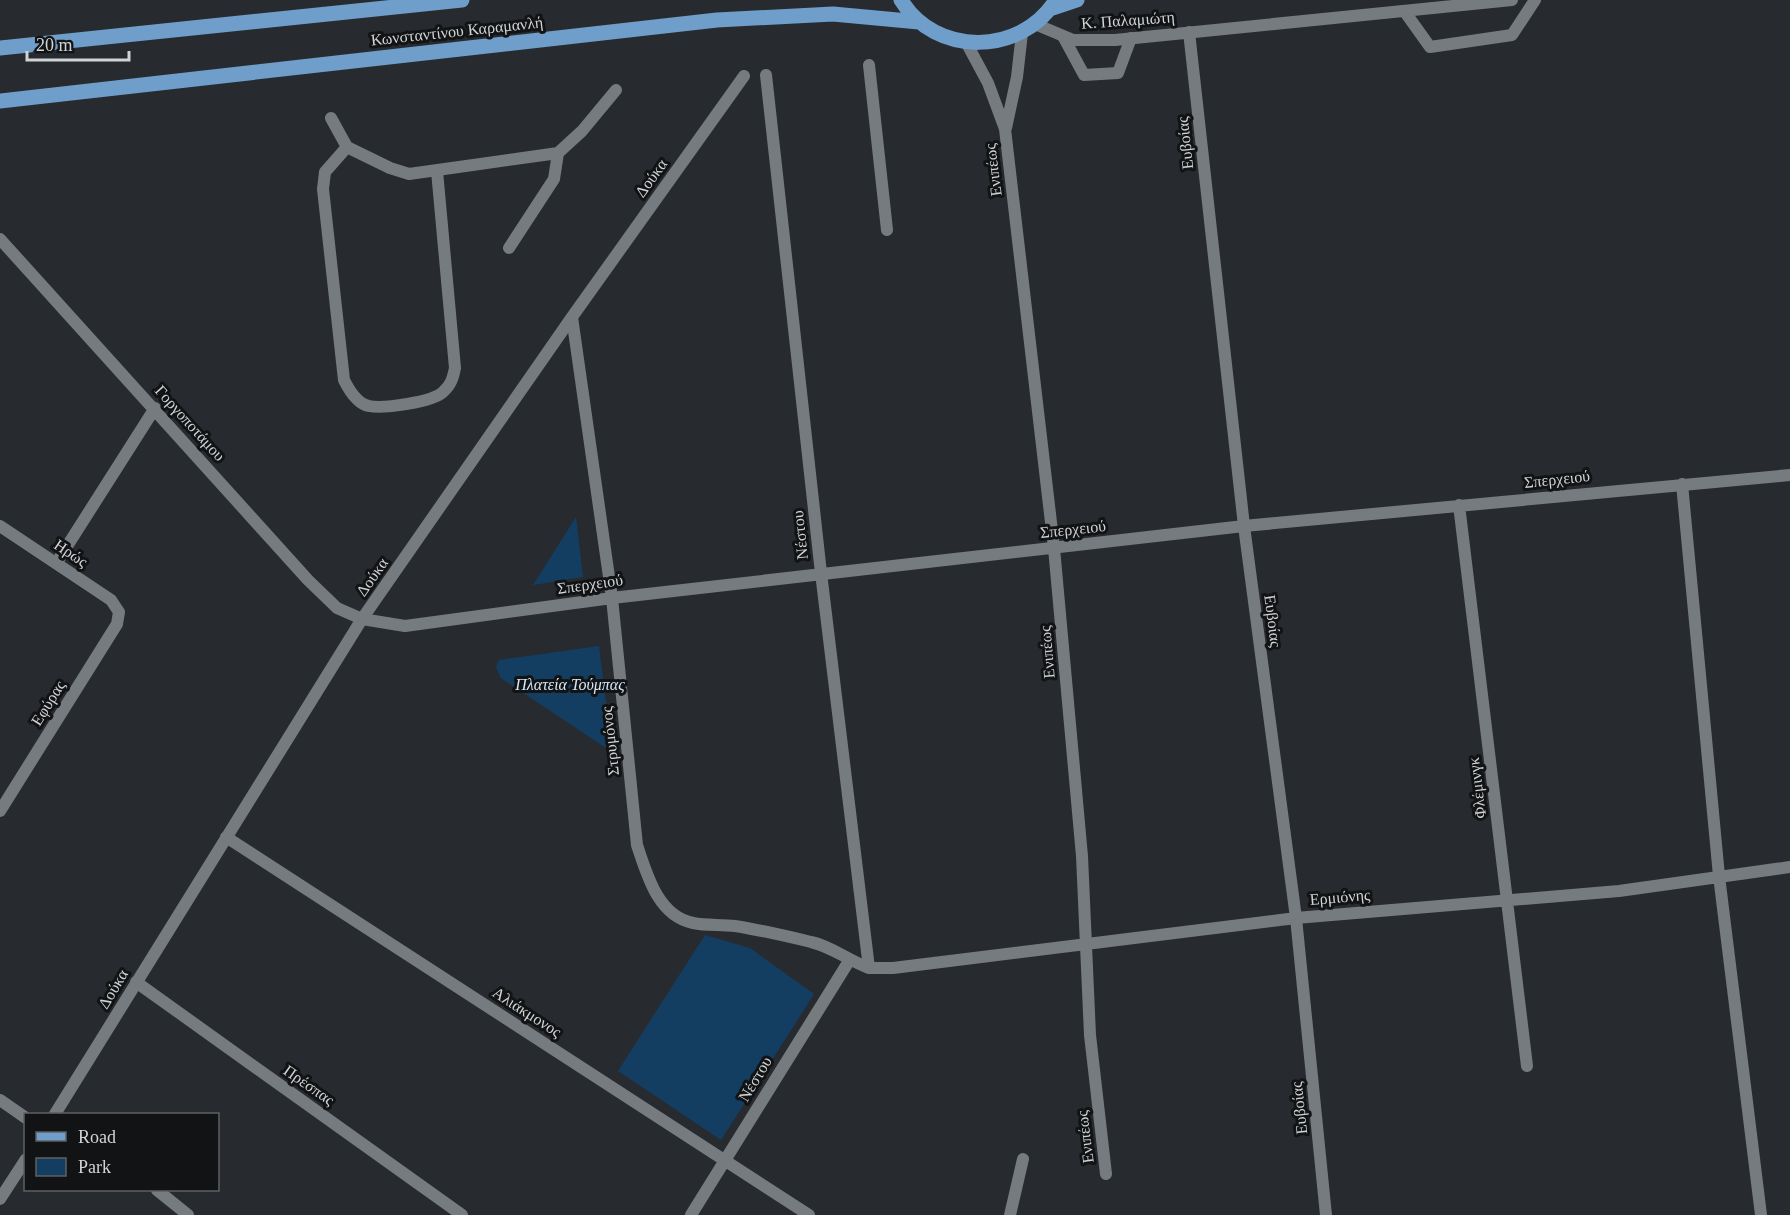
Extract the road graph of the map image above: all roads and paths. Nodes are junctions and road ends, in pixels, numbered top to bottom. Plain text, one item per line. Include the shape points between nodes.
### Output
1 (462, 0) edge
2 (901, 0) edge
3 (1077, 0) edge
4 (1512, 0) edge
5 (1535, 0) edge
6 (1053, 4) edge
7 (1405, 12) junction
8 (919, 22) junction
9 (1035, 24) junction
10 (1189, 32) junction
11 (1022, 33) junction
12 (1064, 38) junction
13 (1131, 38) junction
14 (966, 42) junction
15 (0, 48) edge
16 (869, 65) dead end
17 (766, 75) dead end
18 (744, 76) dead end
19 (616, 90) dead end
20 (0, 101) edge
21 (331, 118) dead end
22 (1005, 129) junction
23 (347, 147) junction
24 (558, 153) junction
25 (437, 171) junction
26 (887, 230) dead end
27 (0, 239) edge
28 (509, 248) dead end
29 (572, 317) junction
30 (155, 408) junction
31 (1790, 475) edge
32 (1682, 484) junction
33 (1459, 506) junction
34 (0, 526) edge
35 (1244, 526) junction
36 (1054, 548) junction
37 (57, 562) junction
38 (821, 573) junction
39 (612, 598) junction
40 (119, 612) joint
41 (362, 619) junction
42 (0, 811) edge
43 (226, 837) junction
44 (1790, 867) edge
45 (1719, 876) junction
46 (1507, 899) junction
47 (1296, 918) junction
48 (1086, 942) junction
49 (849, 961) junction
50 (869, 968) junction
51 (136, 982) junction
52 (1527, 1066) dead end
53 (0, 1100) edge
54 (60, 1113) edge
55 (24, 1117) edge
56 (1023, 1159) dead end
57 (725, 1160) junction
58 (24, 1162) edge
59 (1106, 1174) dead end
60 (158, 1191) edge
61 (0, 1199) edge
62 (189, 1215) edge
63 (462, 1215) edge
64 (691, 1215) edge
65 (809, 1215) edge
66 (1010, 1215) edge
67 (1326, 1215) edge
68 (1761, 1215) edge

1 - 15 main road, Κωνσταντίνου Καραμανλή
2 - 8 main road, Κωνσταντίνου Καραμανλή
3 - 6 main road, Κωνσταντίνου Καραμανλή
4 - 7 street, Κ. Παλαμιώτη
5 - 7 street via 1512,35 1430,47
6 - 9 main road, Κωνσταντίνου Καραμανλή
7 - 10 street, Κ. Παλαμιώτη
8 - 14 main road, Κωνσταντίνου Καραμανλή via 937,34
8 - 20 main road, Κωνσταντίνου Καραμανλή via 833,14 717,20
9 - 11 main road, Κωνσταντίνου Καραμανλή
9 - 12 street, Κ. Παλαμιώτη
10 - 13 street, Κ. Παλαμιώτη
10 - 35 street, Ευβοίας
11 - 14 main road, Κωνσταντίνου Καραμανλή via 998,42
11 - 22 street, Ενιπέως
12 - 13 street, Κ. Παλαμιώτη
12 - 13 street via 1084,75 1118,73
14 - 22 street, Ενιπέως via 988,83
16 - 26 street
17 - 38 street, Νέστου
18 - 29 street, Δούκα
19 - 24 street
21 - 23 street
22 - 36 street, Ενιπέως
23 - 25 street via 408,174
23 - 25 street via 325,172 323,189 344,380 352,395 368,406 410,403 441,394 452,381 455,368
24 - 25 street
24 - 28 street via 554,179
27 - 30 street, Γοργοποτάμου
29 - 39 street, Στρυμόνος
29 - 41 street, Δούκα
30 - 37 street
30 - 41 street, Γοργοποτάμου via 308,580 337,608
31 - 32 street, Σπερχειού
32 - 33 street, Σπερχειού
32 - 45 street
33 - 35 street, Σπερχειού
33 - 46 street, Φλέμινγκ
34 - 37 street, Ηρώς
35 - 36 street, Σπερχειού
35 - 47 street, Ευβοίας
36 - 38 street, Σπερχειού
36 - 48 street, Ενιπέως via 1080,821
37 - 40 street, Ηρώς via 111,600
38 - 39 street, Σπερχειού
38 - 50 street, Νέστου
39 - 41 street, Σπερχειού via 405,626
39 - 49 street, Στρυμόνος via 637,845 656,895 667,908 692,923 734,926 814,942
40 - 42 street, Εφύρας via 117,624
41 - 43 street, Δούκα
43 - 51 street, Δούκα
43 - 57 street, Αλιάκμονος
44 - 45 street, Ερμιόνης
45 - 46 street, Ερμιόνης via 1618,891
45 - 68 street
46 - 47 street, Ερμιόνης
46 - 52 street, Φλέμινγκ
47 - 48 street, Ερμιόνης
47 - 67 street, Ευβοίας
48 - 50 street, Ερμιόνης
48 - 59 street, Ενιπέως via 1090,1035
49 - 50 street, Στρυμόνος
49 - 57 street, Νέστου
51 - 54 street, Δούκα
51 - 63 street, Πρέσπας
53 - 55 street
56 - 66 street
57 - 64 street, Νέστου
57 - 65 street, Αλιάκμονος
58 - 61 street
60 - 62 street

